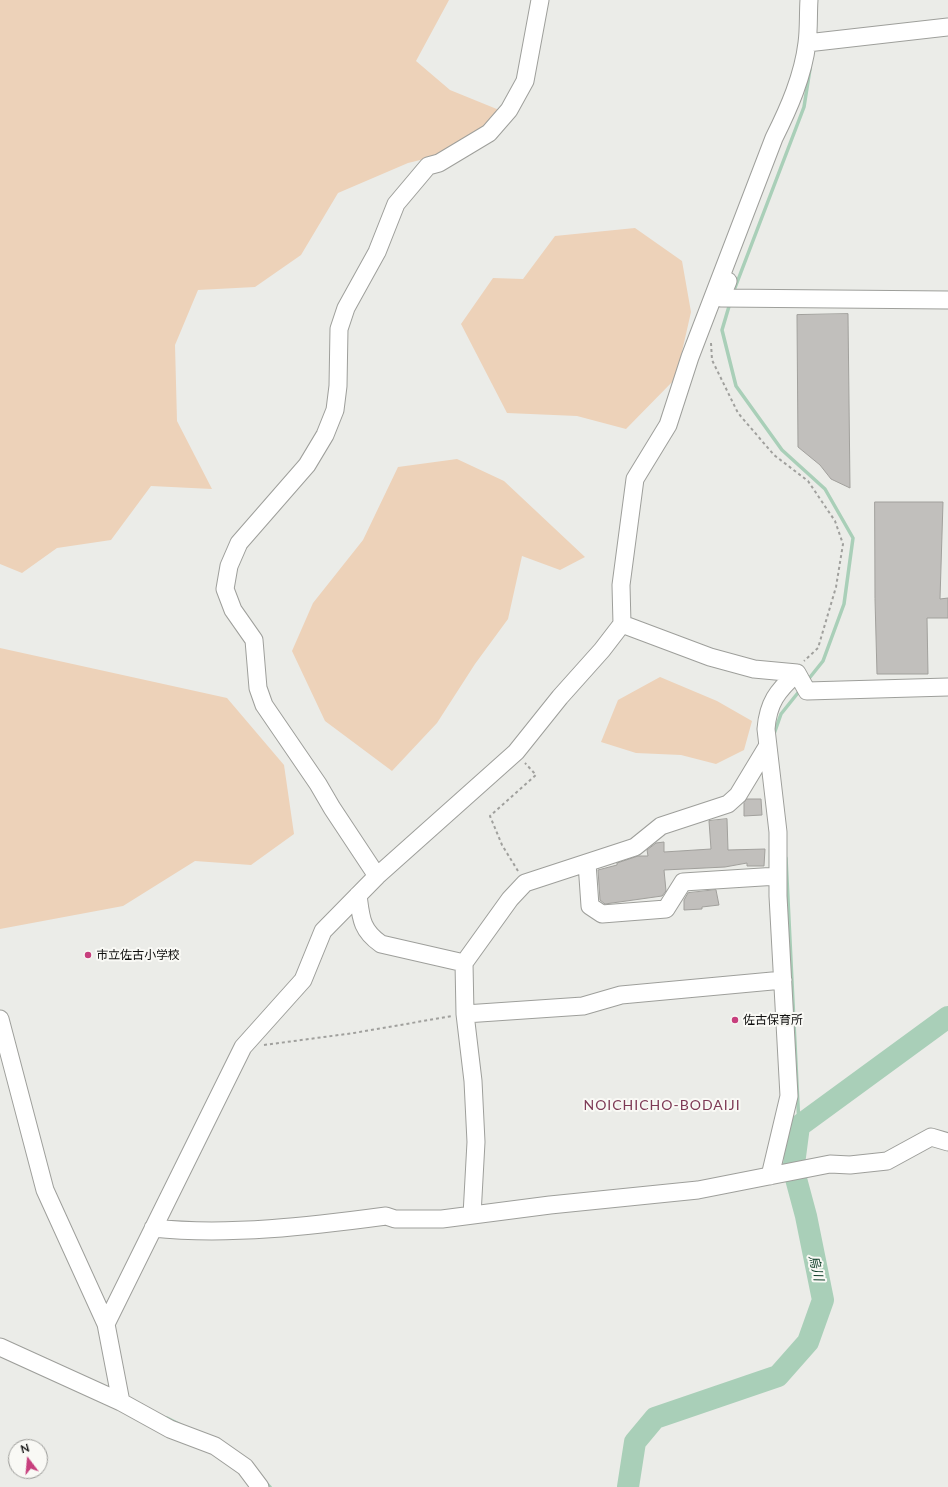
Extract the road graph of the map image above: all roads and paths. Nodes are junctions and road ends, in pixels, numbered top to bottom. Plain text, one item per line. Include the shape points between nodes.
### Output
1 (540, 0) edge
2 (809, 0) edge
3 (948, 27) edge
4 (812, 42) junction
5 (786, 114) junction
6 (948, 300) edge
7 (711, 339) dead end
8 (622, 624) junction
9 (795, 672) junction
10 (948, 687) edge
11 (767, 747) junction
12 (516, 752) junction
13 (587, 863) junction
14 (377, 876) junction
15 (778, 876) junction
16 (525, 883) junction
17 (358, 895) junction
18 (464, 963) junction
19 (783, 980) junction
20 (465, 1014) junction
21 (0, 1018) edge
22 (243, 1047) junction
23 (948, 1142) edge
24 (774, 1175) junction
25 (472, 1215) junction
26 (153, 1228) junction
27 (106, 1324) junction
28 (0, 1347) edge
29 (120, 1397) junction
30 (245, 1467) junction
31 (247, 1487) edge
32 (260, 1487) edge

1 - 14 street via 525,81 509,110 489,133 439,163 428,166 396,204 377,252 346,308 339,329 338,386 334,410 325,435 307,465 239,543 229,566 225,589 233,610 254,640 258,688 264,705
2 - 4 street
3 - 4 street
4 - 5 street
5 - 6 street via 786,139 721,298
5 - 8 street via 774,138 690,357 668,425 635,479 621,585
7 - 9 path via 712,360 738,413 774,455 808,481 835,521 843,544 836,587 818,648
8 - 9 street via 710,657 754,669
8 - 12 street
9 - 10 street via 807,691
9 - 11 street via 779,689 767,713
11 - 13 street via 738,795 728,804 661,826 635,847
11 - 15 street via 778,832
12 - 14 street
12 - 16 path via 536,775 490,816 502,845
13 - 15 street via 590,906 602,914 666,909 683,882
13 - 16 street
14 - 17 street
15 - 19 street
16 - 18 street via 510,899
17 - 18 street via 362,923 371,937 381,944
17 - 22 street via 323,931 303,980
18 - 20 street
19 - 20 street via 621,995 583,1006
19 - 24 street via 789,1096
20 - 22 path via 354,1033
20 - 25 street via 473,1081 476,1142
21 - 27 street via 45,1190
22 - 26 street
23 - 24 street via 932,1137 887,1161 850,1165 830,1164
24 - 25 street via 698,1190
25 - 26 street via 442,1219 386,1216 315,1225 199,1231
26 - 27 street
27 - 29 street
28 - 29 street
29 - 30 street via 170,1429 215,1446
30 - 31 street
30 - 32 street

